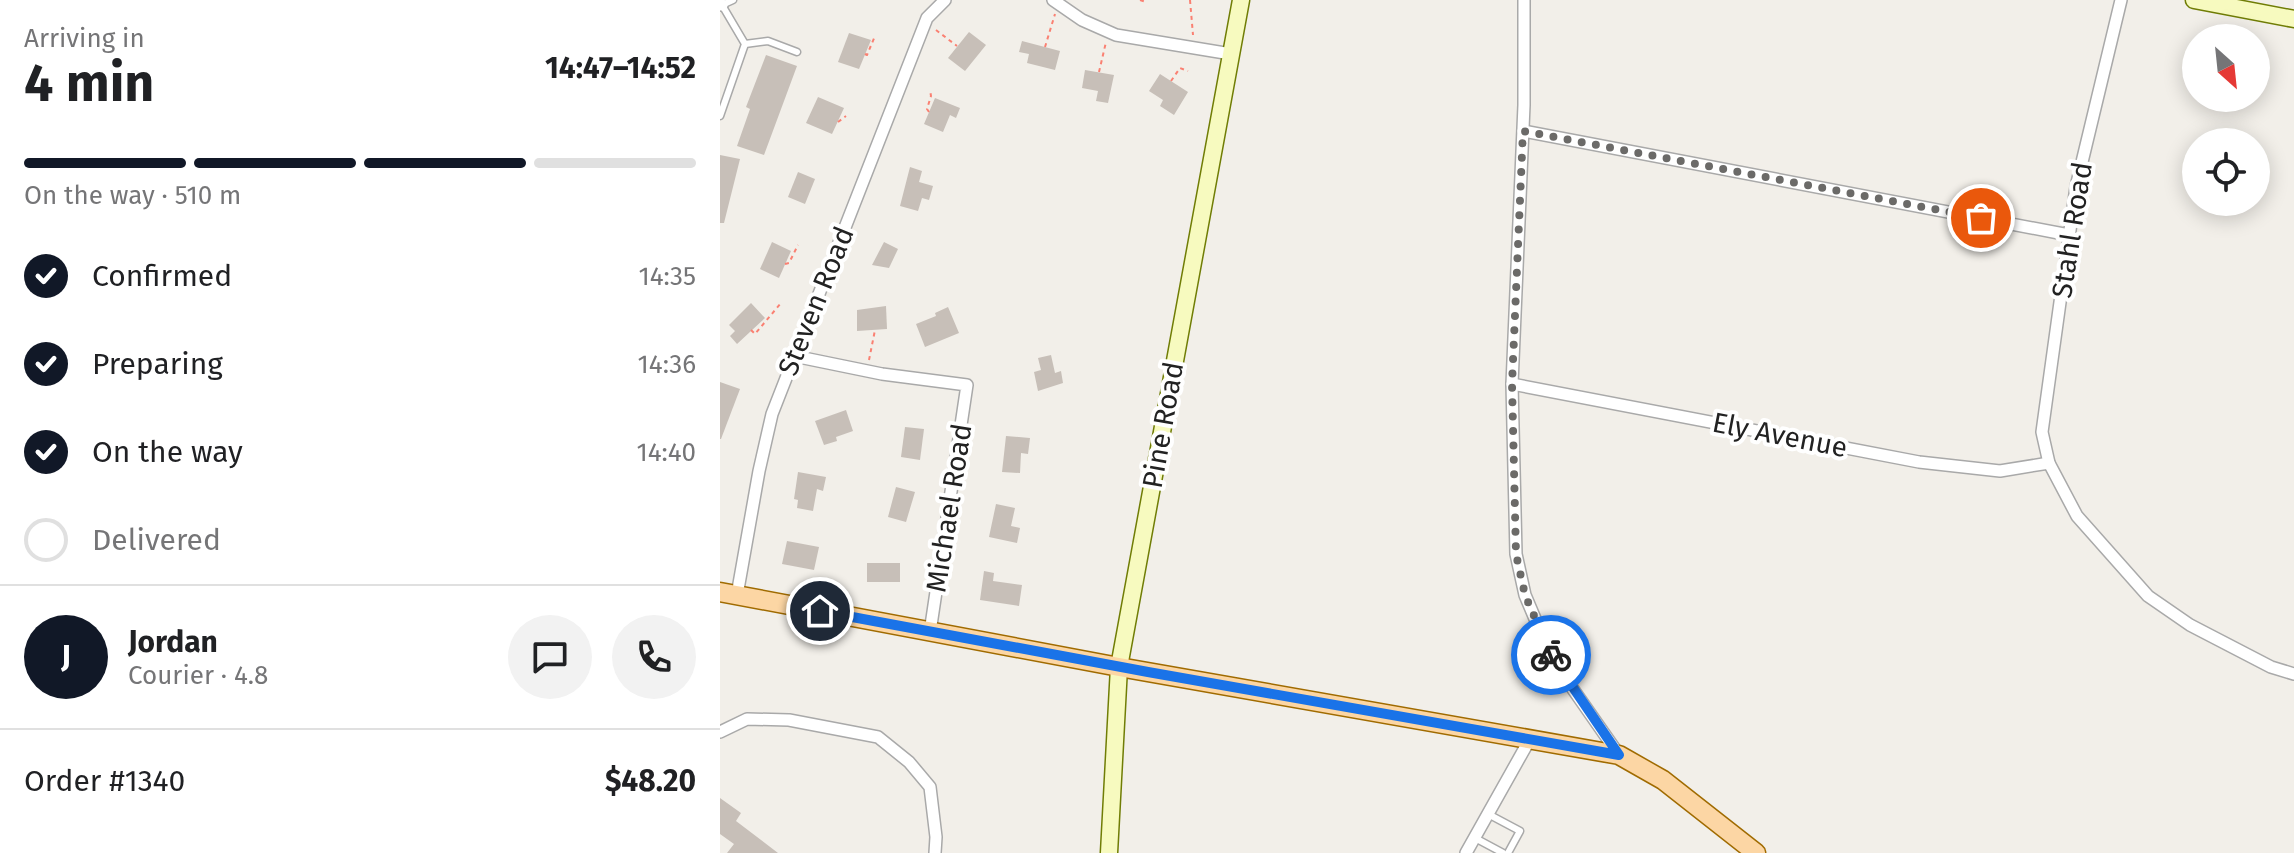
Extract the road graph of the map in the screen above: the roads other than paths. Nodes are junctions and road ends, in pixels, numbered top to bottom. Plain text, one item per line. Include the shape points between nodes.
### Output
1 (945, 0) edge
2 (1241, 0) edge
3 (1524, 0) edge
4 (2121, 0) edge
5 (2194, 0) edge
6 (1057, 2) edge
7 (725, 3) edge
8 (2294, 13) edge
9 (2294, 19) edge
10 (745, 44) junction
11 (797, 52) dead end
12 (1231, 54) junction
13 (720, 116) edge
14 (1523, 131) junction
15 (2069, 235) junction
16 (794, 356) junction
17 (1512, 384) junction
18 (2049, 463) junction
19 (729, 594) edge
20 (930, 632) junction
21 (1119, 667) junction
22 (2294, 674) edge
23 (720, 732) edge
24 (1530, 739) junction
25 (1619, 755) junction
26 (1488, 814) junction
27 (1475, 838) junction
28 (935, 853) edge
29 (1109, 853) edge
30 (1466, 853) edge
31 (1505, 853) edge
32 (1756, 853) edge

1 - 16 street, Steven Road via 926,21
2 - 12 street, Pine Road
3 - 14 street
4 - 15 street, Stahl Road
5 - 9 street
6 - 12 street via 1116,35
7 - 10 lane
8 - 9 lane
10 - 11 lane via 768,41
10 - 13 lane
12 - 21 street, Pine Road
14 - 15 street
14 - 17 street
15 - 18 street, Stahl Road via 2042,432
16 - 19 street, Steven Road via 772,414
16 - 20 street, Michael Road via 967,385
17 - 18 street, Ely Avenue via 1919,462 2000,471
17 - 25 street via 1516,554 1525,595 1552,659
18 - 22 street, Stahl Road via 2077,516 2148,596 2190,625
19 - 20 main road
20 - 21 main road
21 - 24 main road
21 - 29 street, Pine Road
23 - 28 street via 747,719 789,720 878,737 930,787
24 - 25 main road
24 - 26 street
25 - 32 main road via 1663,780
26 - 27 street
26 - 31 lane via 1520,831
27 - 30 street
27 - 31 lane

